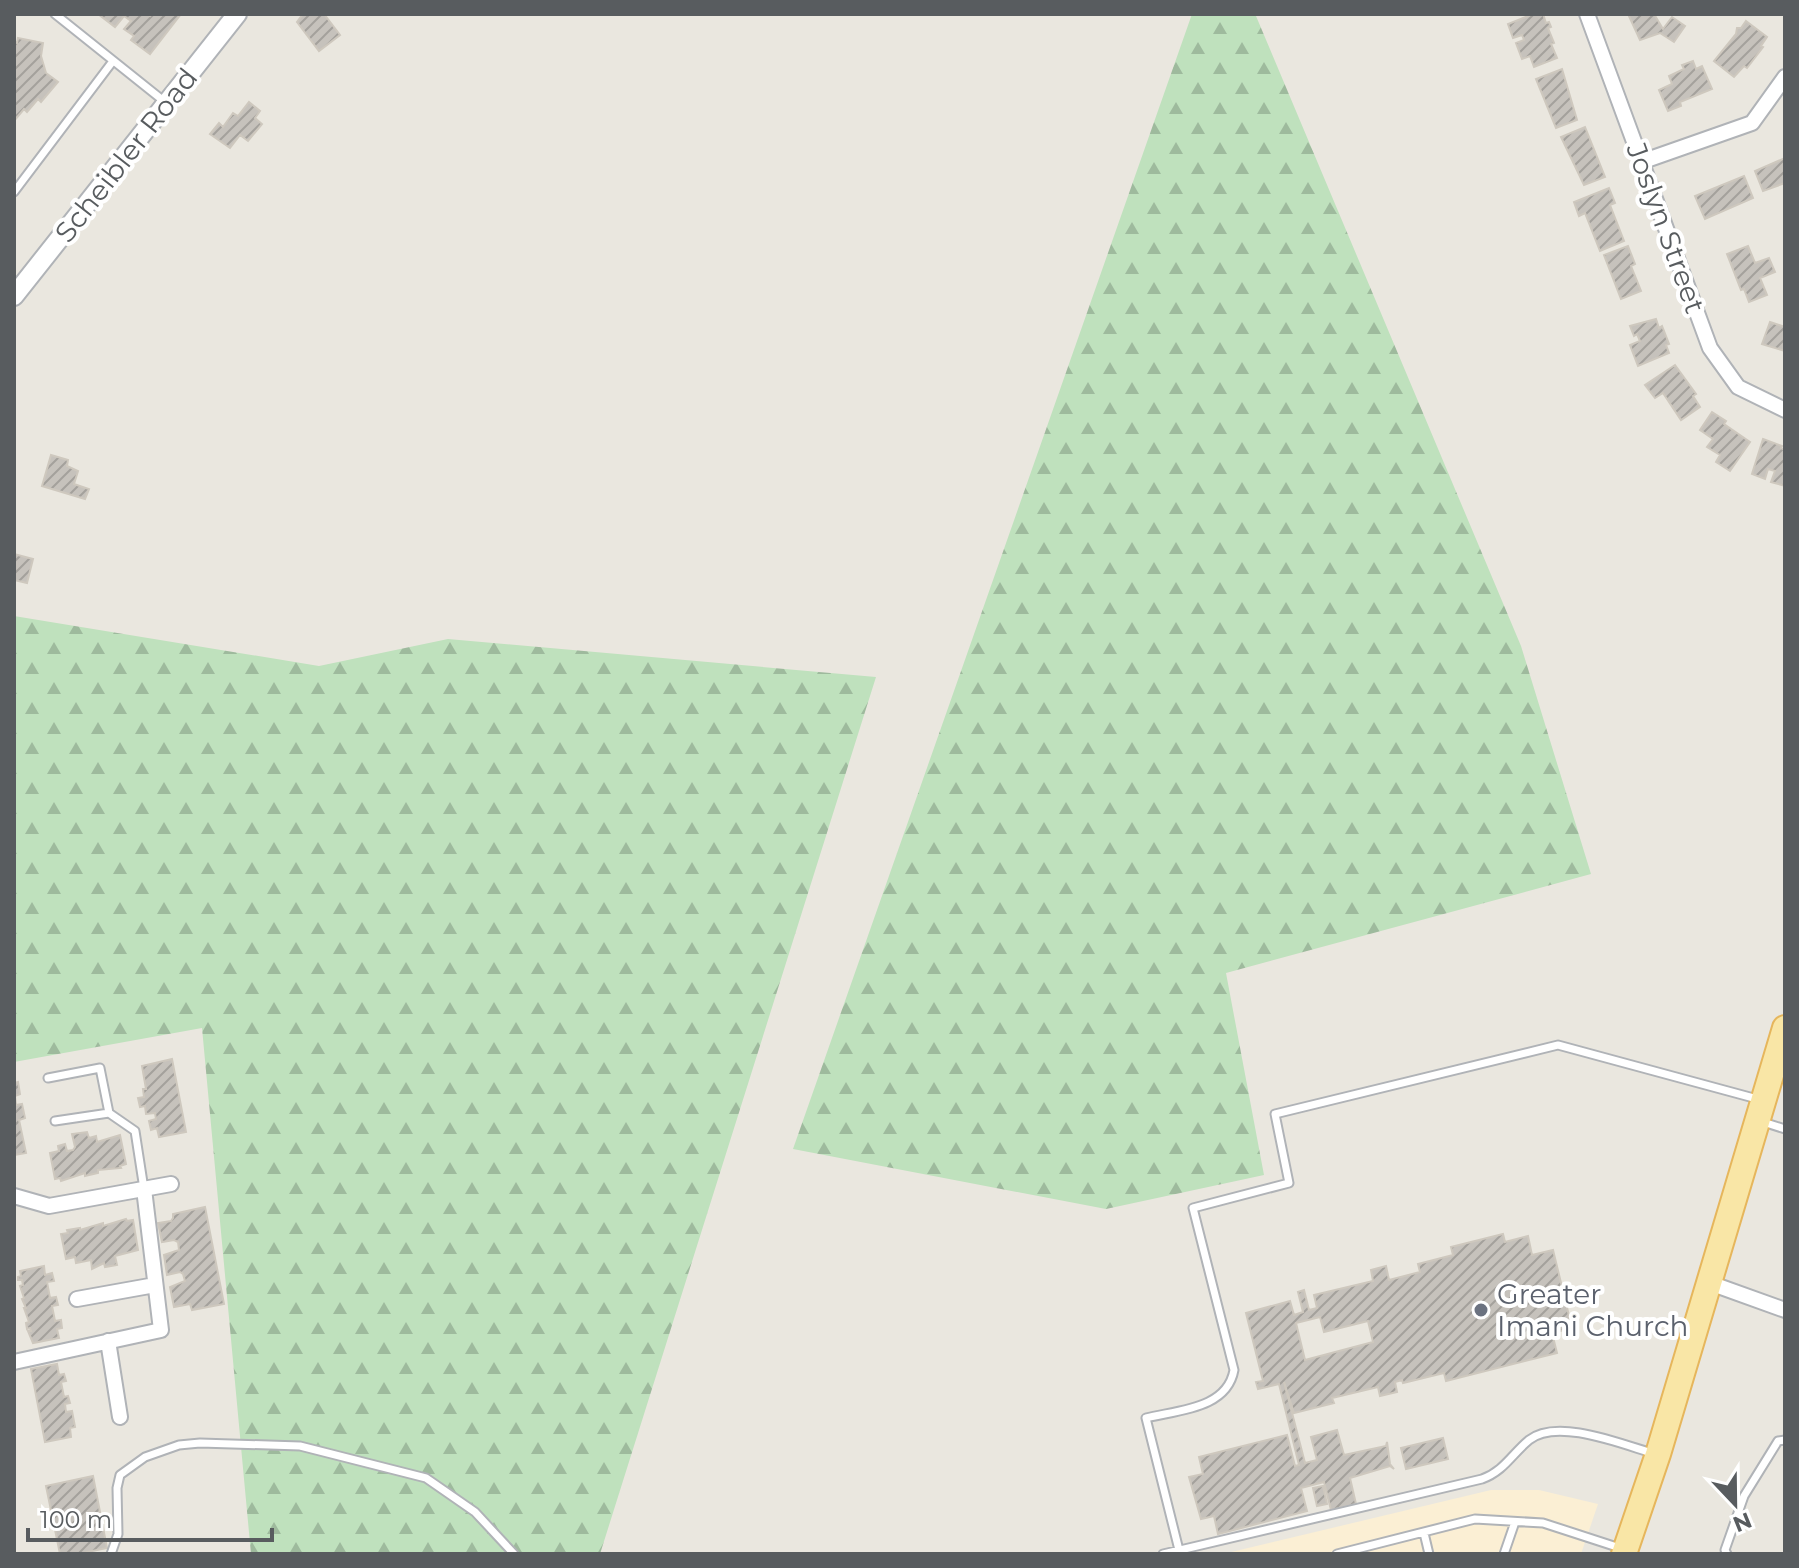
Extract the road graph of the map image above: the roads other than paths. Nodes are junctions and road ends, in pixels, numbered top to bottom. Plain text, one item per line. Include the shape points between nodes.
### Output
1 (55, 14) edge
2 (1587, 14) edge
3 (234, 15) edge
4 (113, 61) junction
5 (1785, 77) edge
6 (167, 104) junction
7 (1641, 162) junction
8 (14, 192) edge
9 (14, 296) edge
10 (1785, 410) edge
11 (1785, 1028) edge
12 (48, 1078) dead end
13 (1760, 1111) junction
14 (109, 1113) junction
15 (55, 1121) dead end
16 (1785, 1129) edge
17 (171, 1184) dead end
18 (144, 1189) junction
19 (14, 1196) edge
20 (1707, 1282) junction
21 (155, 1285) junction
22 (77, 1299) dead end
23 (1785, 1310) edge
24 (108, 1341) junction
25 (14, 1362) edge
26 (120, 1417) dead end
27 (1785, 1440) edge
28 (1658, 1454) junction
29 (1515, 1522) junction
30 (1424, 1533) junction
31 (1179, 1550) junction
32 (1625, 1552) edge
33 (111, 1554) edge
34 (514, 1554) edge
35 (1163, 1554) edge
36 (1337, 1554) edge
37 (1429, 1554) edge
38 (1504, 1554) edge
39 (1727, 1554) edge

1 - 4 lane
2 - 7 street, Joslyn Street
3 - 6 street, Scheibler Road
4 - 6 lane
4 - 8 lane
5 - 7 street via 1752,123
6 - 9 street, Scheibler Road
7 - 10 street, Joslyn Street via 1710,348 1738,387
11 - 13 main road
12 - 14 lane via 100,1068
13 - 16 lane
13 - 20 main road
13 - 31 lane via 1558,1045 1275,1114 1289,1183 1193,1208 1233,1380 1228,1390 1206,1403 1146,1418
14 - 15 lane
14 - 18 lane via 135,1131
17 - 18 street
18 - 19 street via 49,1206
18 - 21 street
20 - 23 street
20 - 28 main road
21 - 22 street
21 - 24 street via 161,1330
24 - 25 street
24 - 26 street
27 - 39 lane via 1778,1441 1744,1496
28 - 31 lane via 1580,1433 1545,1431 1482,1479
28 - 32 main road
29 - 30 lane via 1475,1519
29 - 32 lane via 1543,1523
29 - 38 lane
30 - 36 lane
30 - 37 lane
31 - 35 lane
33 - 34 lane via 118,1534 120,1475 145,1457 200,1443 300,1446 426,1478 475,1512

